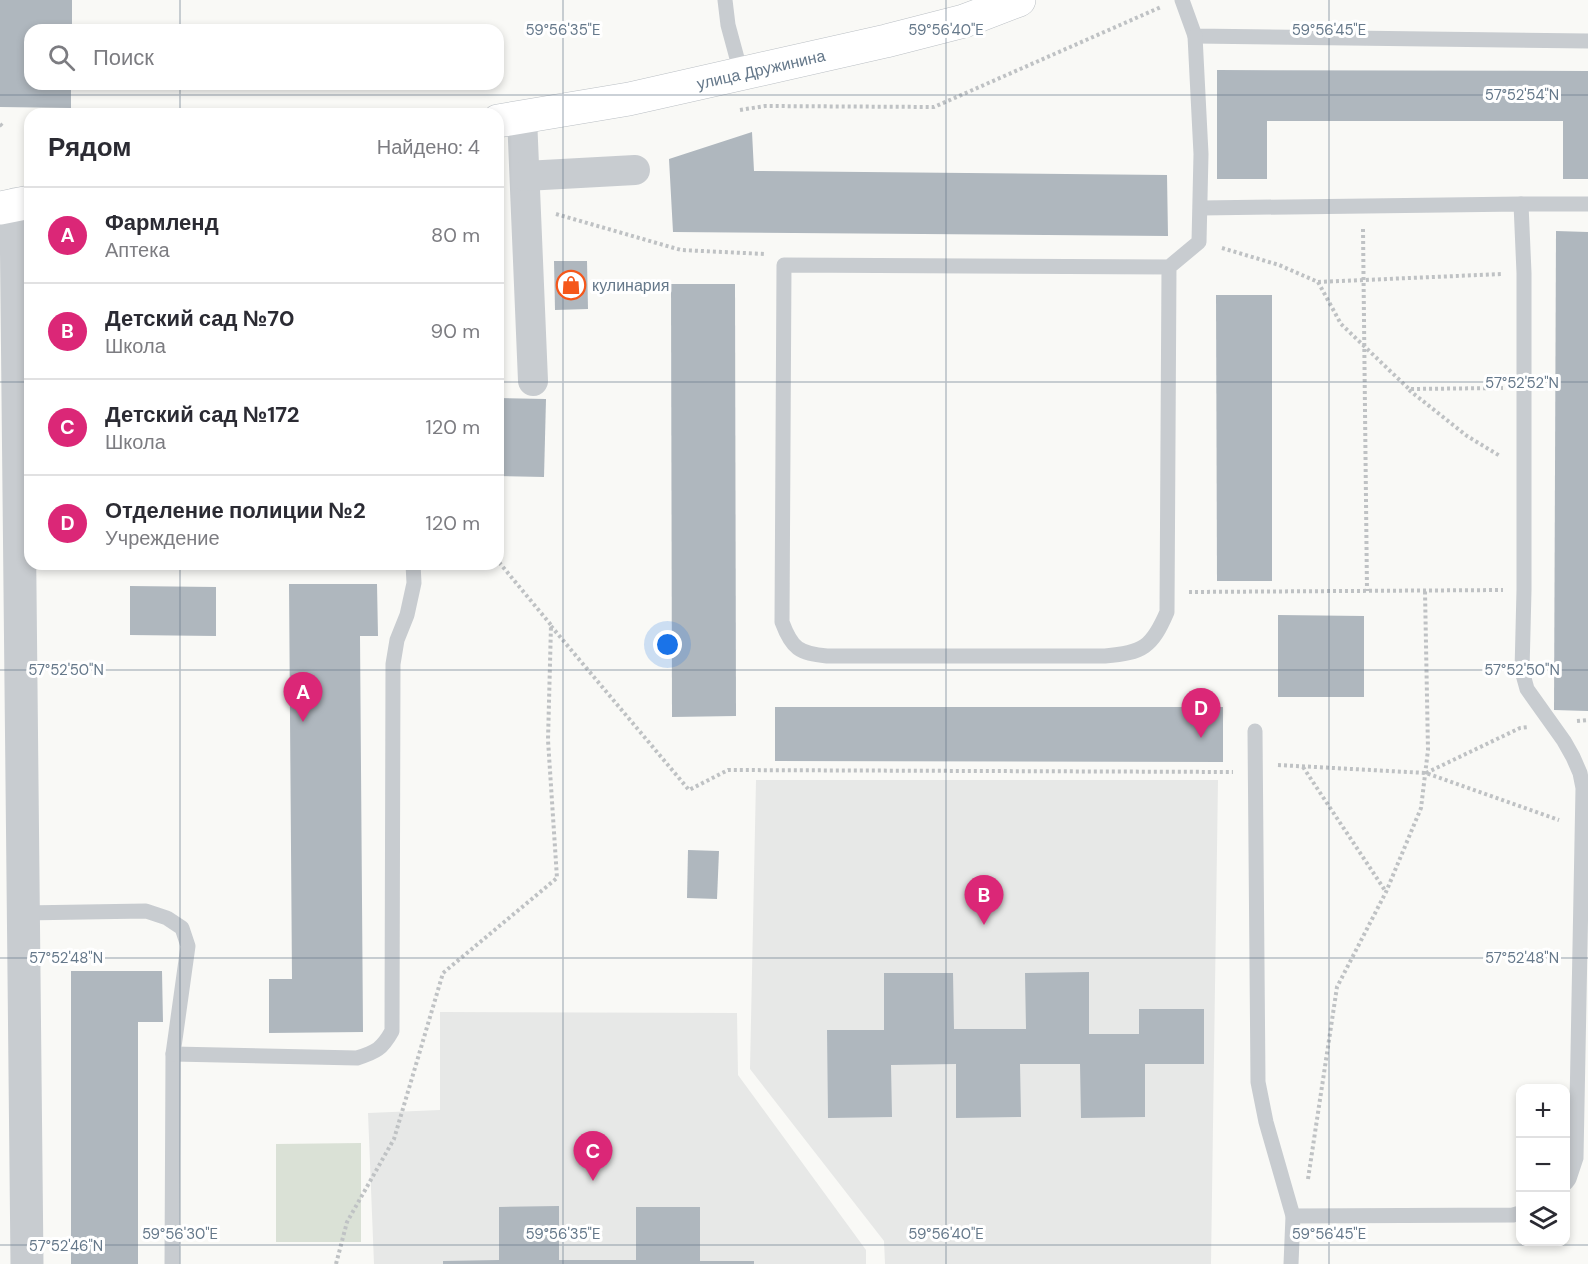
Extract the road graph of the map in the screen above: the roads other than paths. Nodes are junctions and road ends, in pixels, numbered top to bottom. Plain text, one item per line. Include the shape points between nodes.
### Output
1 (724, 0) edge
2 (1019, 0) edge
3 (1174, 2) edge
4 (1195, 36) junction
5 (1588, 41) edge
6 (741, 73) junction
7 (510, 119) edge
8 (635, 170) dead end
9 (525, 176) junction
10 (1521, 204) junction
11 (1588, 204) edge
12 (15, 205) edge
13 (1201, 208) junction
14 (1169, 267) junction
15 (24, 351) edge
16 (533, 381) dead end
17 (24, 559) edge
18 (413, 570) edge
19 (1255, 731) dead end
20 (22, 913) junction
21 (173, 1054) junction
22 (1570, 1173) edge
23 (1516, 1214) edge
24 (1293, 1215) junction
25 (27, 1264) edge
26 (172, 1264) edge
27 (1292, 1264) edge

1 - 6 lane
2 - 6 main road, улица Дружинина via 964,21
3 - 4 lane
4 - 5 lane
4 - 13 lane
6 - 7 main road, улица Дружинина via 629,99
7 - 9 street
8 - 9 street
9 - 16 street
10 - 11 lane
10 - 13 lane
10 - 22 lane via 1522,671 1527,688 1564,741 1583,788 1576,1158
12 - 15 street
13 - 14 lane via 1200,242
14 - 14 lane via 784,265 782,622 795,648 827,656 1123,655 1143,648 1158,633 1167,612 1168,592
15 - 17 street
17 - 20 street
18 - 21 lane via 414,583 393,664 392,1031 384,1045 357,1058
19 - 24 lane via 1258,1082
20 - 21 lane via 146,911 182,928 188,946
20 - 25 street
21 - 26 lane
23 - 24 lane
24 - 27 lane

